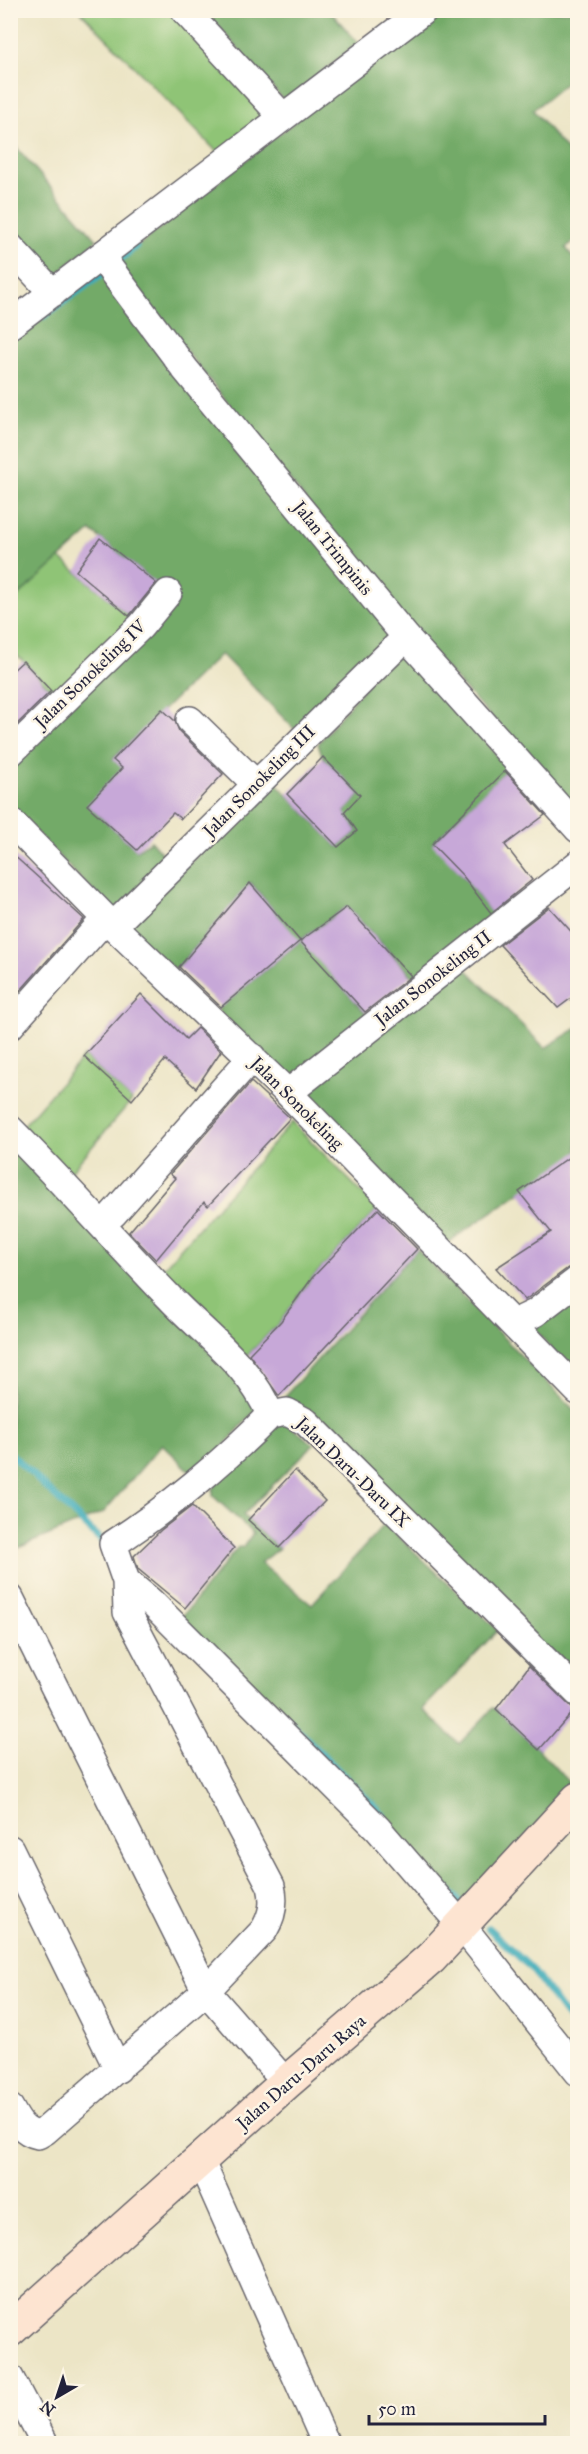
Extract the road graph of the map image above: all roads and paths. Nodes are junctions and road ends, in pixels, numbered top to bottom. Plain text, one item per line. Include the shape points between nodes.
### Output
1 (184, 10) edge
2 (424, 10) edge
3 (283, 117) junction
4 (10, 247) edge
5 (102, 258) junction
6 (53, 293) junction
7 (10, 325) edge
8 (168, 593) dead end
9 (406, 637) junction
10 (190, 720) dead end
11 (10, 753) edge
12 (256, 784) junction
13 (576, 824) edge
14 (12, 827) edge
15 (578, 864) edge
16 (110, 922) junction
17 (12, 1009) edge
18 (252, 1057) junction
19 (288, 1093) junction
20 (10, 1129) edge
21 (113, 1214) dead end
22 (578, 1280) edge
23 (514, 1323) junction
24 (578, 1391) edge
25 (270, 1415) junction
26 (126, 1581) junction
27 (10, 1598) edge
28 (578, 1693) edge
29 (578, 1799) edge
30 (10, 1849) edge
31 (462, 1926) junction
32 (206, 1991) junction
33 (117, 2069) junction
34 (578, 2072) edge
35 (286, 2083) junction
36 (10, 2108) edge
37 (201, 2162) junction
38 (10, 2330) edge
39 (10, 2378) edge
40 (45, 2444) edge
41 (326, 2444) edge

1 - 3 street
2 - 3 street
3 - 5 street
4 - 6 street
5 - 6 street
5 - 9 street, Jalan Trimpinis via 185,369
6 - 7 street
8 - 11 street, Jalan Sonokeling IV via 141,626
9 - 12 street, Jalan Sonokeling III
9 - 13 street, Jalan Trimpinis
10 - 12 street
12 - 16 street, Jalan Sonokeling III
14 - 16 street, Jalan Sonokeling
15 - 19 street, Jalan Sonokeling II
16 - 17 street, Jalan Sonokeling III
16 - 18 street, Jalan Sonokeling
18 - 19 street, Jalan Sonokeling
18 - 21 street
19 - 23 street, Jalan Sonokeling
20 - 25 street, Jalan Daru-Daru IX via 233,1360 253,1383
22 - 23 street via 535,1313
23 - 24 street, Jalan Sonokeling
25 - 26 street via 245,1440 113,1544
25 - 28 street, Jalan Daru-Daru IX via 287,1412 306,1422
26 - 31 street via 378,1829
26 - 32 street via 127,1612 273,1896 271,1919 264,1930
27 - 32 street
29 - 31 main road, Jalan Daru-Daru Raya
30 - 33 street
31 - 34 street
31 - 35 main road, Jalan Daru-Daru Raya via 389,1996
32 - 33 street
32 - 35 street
33 - 36 street via 38,2135 30,2134 18,2123
35 - 37 main road, Jalan Daru-Daru Raya
37 - 38 main road, Jalan Daru-Daru Raya
37 - 41 street
39 - 40 street

